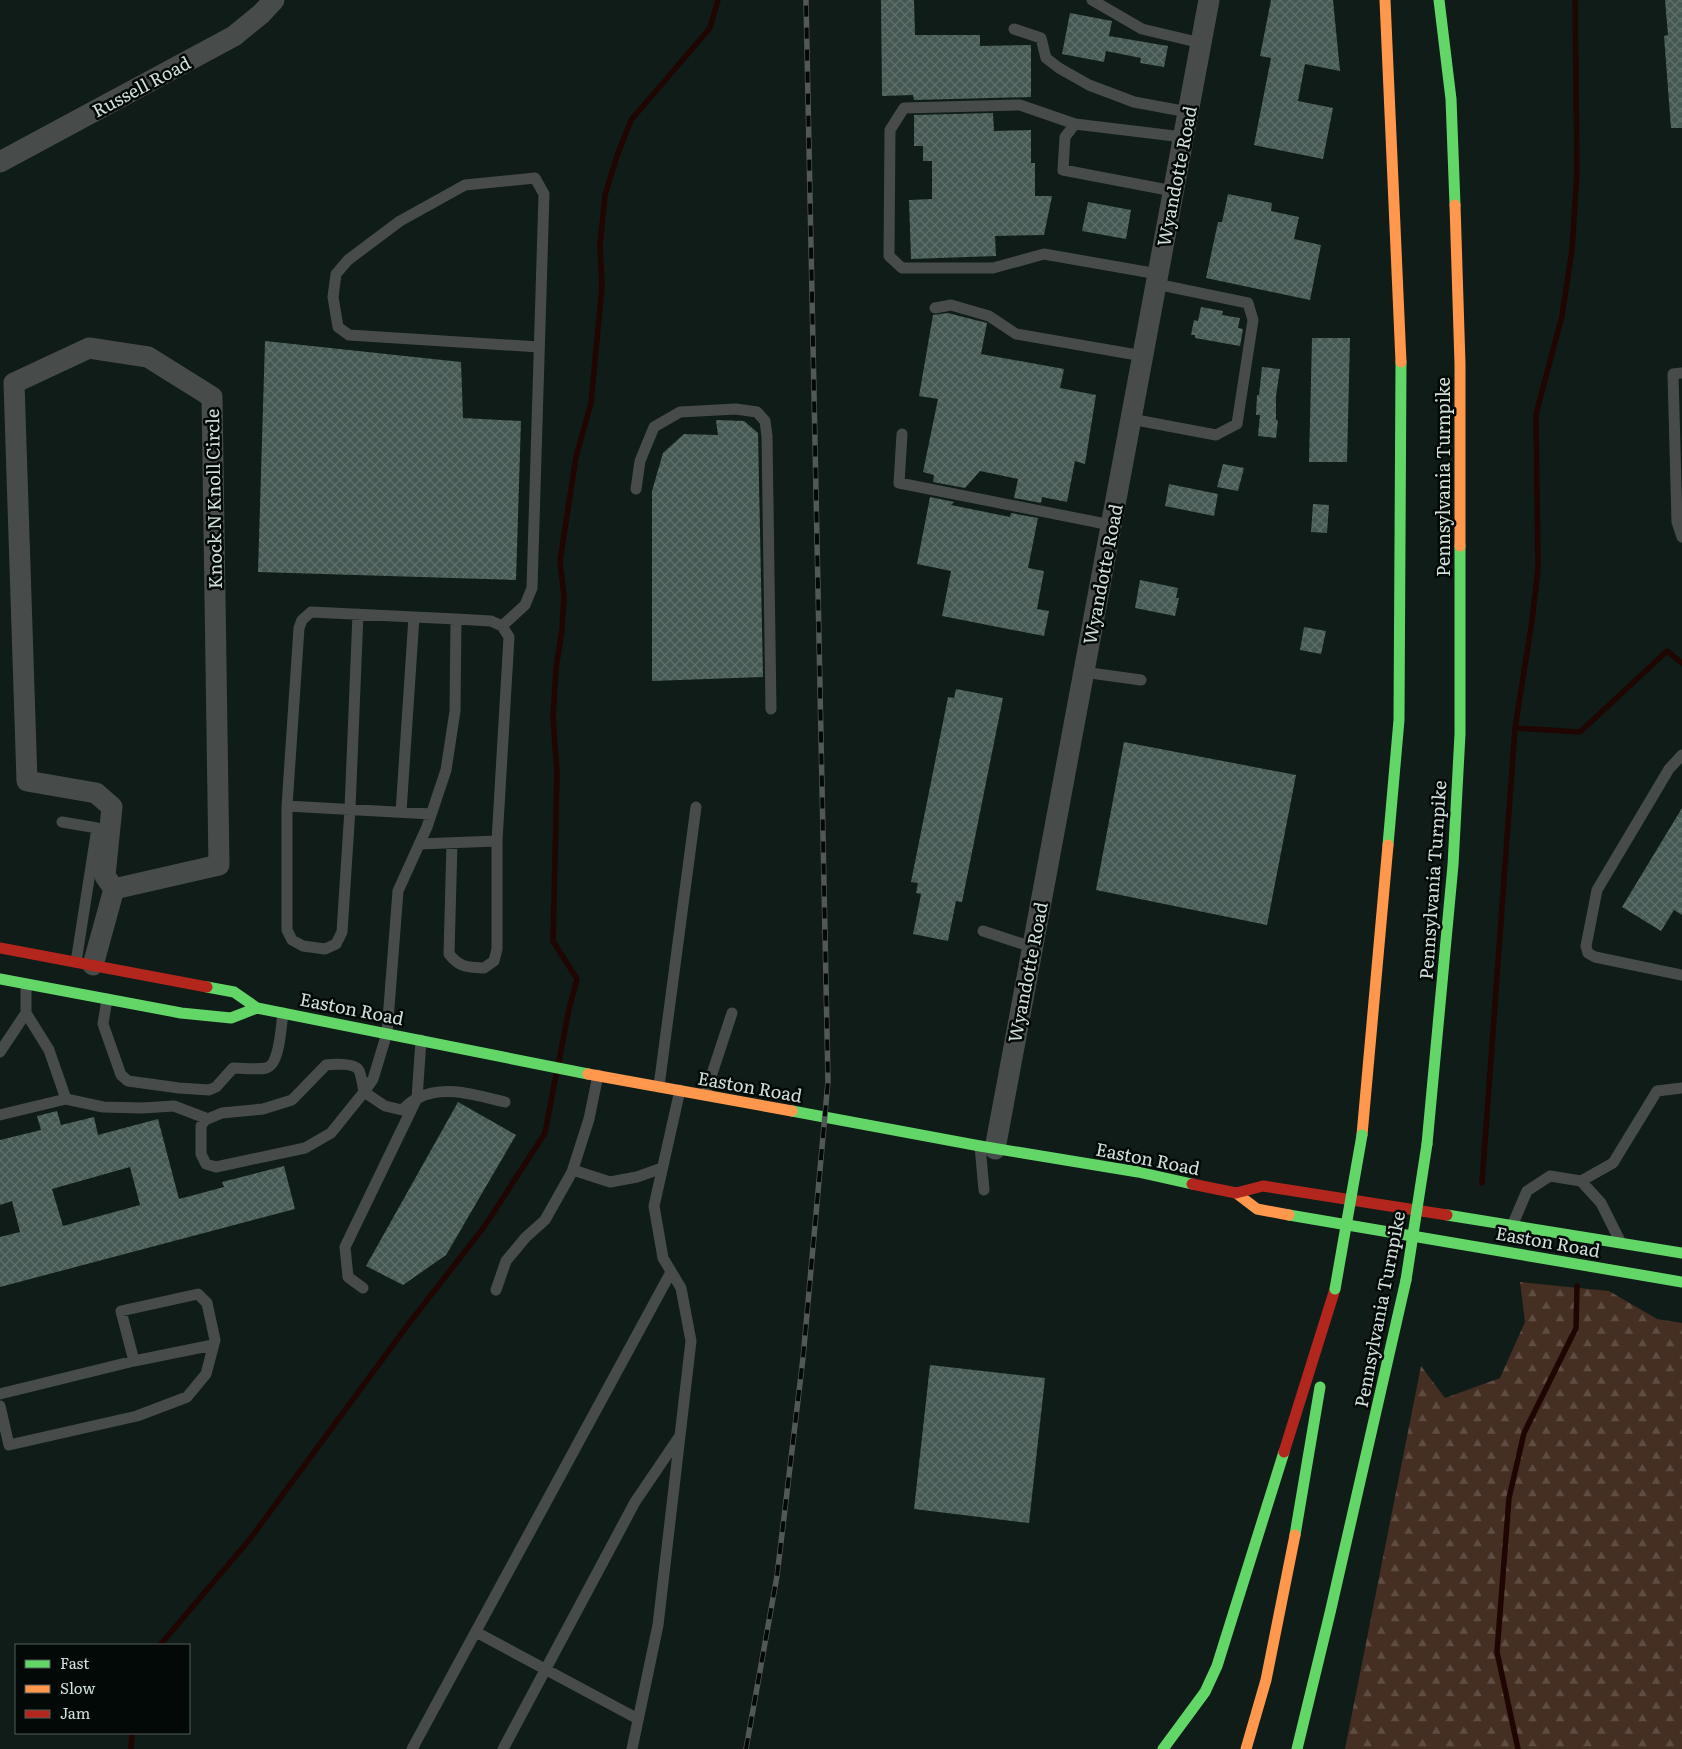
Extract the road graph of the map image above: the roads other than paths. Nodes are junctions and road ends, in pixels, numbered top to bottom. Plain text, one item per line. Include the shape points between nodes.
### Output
1 (274, 0) edge
2 (1092, 0) edge
3 (1209, 0) edge
4 (1385, 0) edge
5 (1439, 0) edge
6 (1014, 29) dead end
7 (1201, 43) junction
8 (1188, 112) junction
9 (1074, 124) junction
10 (1183, 138) junction
11 (0, 162) edge
12 (1173, 191) junction
13 (1157, 279) junction
14 (935, 308) dead end
15 (539, 347) junction
16 (1143, 356) junction
17 (1682, 373) edge
18 (1131, 419) junction
19 (902, 434) dead end
20 (636, 489) dead end
21 (1111, 525) junction
22 (1682, 537) edge
23 (358, 614) junction
24 (414, 617) junction
25 (456, 619) junction
26 (502, 626) junction
27 (1084, 672) junction
28 (1141, 680) dead end
29 (771, 709) dead end
30 (1682, 755) edge
31 (287, 806) junction
32 (696, 807) dead end
33 (350, 809) junction
34 (401, 812) junction
35 (431, 814) junction
36 (62, 822) dead end
37 (497, 841) junction
38 (452, 843) junction
39 (419, 844) junction
40 (114, 889) junction
41 (983, 931) dead end
42 (1032, 947) junction
43 (0, 948) edge
44 (85, 964) junction
45 (1682, 975) edge
46 (0, 979) edge
47 (26, 984) junction
48 (107, 999) junction
49 (257, 1008) junction
50 (26, 1013) junction
51 (283, 1013) junction
52 (732, 1013) dead end
53 (387, 1033) junction
54 (421, 1040) junction
55 (0, 1052) edge
56 (598, 1075) junction
57 (658, 1086) junction
58 (1682, 1088) edge
59 (680, 1090) junction
60 (364, 1092) junction
61 (705, 1095) junction
62 (417, 1098) junction
63 (66, 1099) junction
64 (505, 1102) dead end
65 (0, 1115) edge
66 (208, 1119) junction
67 (987, 1148) junction
68 (662, 1168) junction
69 (573, 1170) junction
70 (1581, 1181) junction
71 (984, 1190) dead end
72 (1236, 1193) junction
73 (1512, 1226) junction
74 (1621, 1243) junction
75 (1682, 1253) edge
76 (671, 1272) junction
77 (1682, 1282) edge
78 (363, 1288) dead end
79 (1336, 1289) junction
80 (496, 1290) dead end
81 (213, 1345) junction
82 (134, 1361) junction
83 (0, 1394) edge
84 (0, 1406) edge
85 (680, 1436) junction
86 (1330, 1613) junction
87 (476, 1632) junction
88 (545, 1668) junction
89 (638, 1718) junction
90 (1311, 1739) dead end
91 (412, 1749) edge
92 (502, 1749) edge
93 (632, 1749) edge
94 (1163, 1749) edge
95 (1246, 1749) edge
96 (1297, 1749) edge

1 - 11 street, Russell Road via 234,36
2 - 7 lane via 1142,28
3 - 7 street, Wyandotte Road
4 - 79 main road, bridge via 1401,352 1399,720 1362,1135
5 - 86 main road, Pennsylvania Turnpike, bridge via 1451,99 1459,354 1460,734 1453,865 1426,1144 1406,1280
6 - 8 lane via 1041,38 1046,58 1089,85 1134,102
7 - 8 street, Wyandotte Road
8 - 10 street, Wyandotte Road
9 - 10 lane
9 - 12 lane via 1064,137 1063,170
9 - 13 lane via 1020,105 904,108 890,130 889,256 902,268 993,268 1044,254
10 - 12 street, Wyandotte Road
12 - 13 street, Wyandotte Road
13 - 16 street, Wyandotte Road
13 - 18 lane via 1248,303 1253,320 1237,424 1216,435
14 - 16 lane via 950,305 989,316 1016,334
15 - 15 lane via 544,194 535,178 465,185 400,221 348,260 336,274 333,297 338,327 349,335
15 - 26 lane via 532,588 525,605
16 - 18 street, Wyandotte Road
17 - 22 lane via 1673,374 1677,522
18 - 21 street, Wyandotte Road
19 - 21 lane via 899,483
20 - 29 lane via 640,461 654,427 680,412 736,409 757,412 765,421
21 - 27 street, Wyandotte Road
23 - 24 lane
23 - 31 lane via 311,612 299,628
23 - 33 lane
24 - 25 lane
24 - 34 lane
25 - 26 lane via 491,620
25 - 35 lane via 455,711 446,770
26 - 37 lane via 509,637
27 - 28 lane
27 - 42 street, Wyandotte Road
30 - 45 lane via 1669,769 1597,890 1586,946 1588,953 1595,957
31 - 33 lane
31 - 33 lane via 287,930 292,940 303,946 325,949 336,944 342,932
32 - 57 lane
33 - 34 lane
34 - 35 lane
35 - 39 lane
36 - 44 lane via 97,828
37 - 38 lane
37 - 38 lane via 497,949 494,961 484,968 462,966 449,954
38 - 39 lane
39 - 53 lane via 398,891
40 - 40 street, Knock N Knoll Circle via 219,865 212,397 148,357 89,348 14,383 28,781 96,793 112,806 106,876
40 - 44 street
41 - 42 lane
42 - 67 street, Wyandotte Road
43 - 44 main road, Easton Road
44 - 49 main road, Easton Road via 234,992
46 - 47 main road
47 - 48 main road
47 - 50 lane
48 - 49 main road via 181,1013 231,1018
48 - 51 lane via 103,1024 121,1075 128,1081 178,1088 209,1090 216,1087 233,1068 267,1068 273,1064
49 - 51 main road, Easton Road
50 - 55 lane
50 - 63 lane via 49,1050
51 - 53 main road, Easton Road
52 - 61 lane
53 - 54 main road, Easton Road
53 - 60 lane via 373,1079
54 - 56 main road, Easton Road
54 - 62 lane
56 - 57 main road, Easton Road
56 - 69 lane
57 - 59 main road, Easton Road
58 - 70 lane via 1658,1091 1613,1163
59 - 61 main road, Easton Road
59 - 68 lane
60 - 62 lane via 385,1106 402,1110
60 - 66 lane via 356,1067 326,1065 292,1100 264,1109 222,1113
60 - 66 lane via 331,1133 305,1148 216,1168 206,1164 201,1154 201,1126
61 - 67 main road, Easton Road
62 - 64 lane via 430,1093 458,1092
62 - 78 lane via 344,1247 348,1277
63 - 65 lane
63 - 66 lane via 103,1107 174,1106
67 - 71 lane
67 - 72 main road, Easton Road via 1138,1172
68 - 69 lane via 610,1182
68 - 76 lane via 654,1206 663,1258
69 - 80 lane via 545,1220 506,1261
70 - 73 lane via 1550,1176 1542,1181 1527,1191
70 - 74 lane via 1601,1203
72 - 73 main road, Easton Road via 1263,1186
72 - 77 main road, Easton Road via 1257,1209
73 - 74 main road, Easton Road
74 - 75 main road, Easton Road
76 - 85 lane via 681,1288 691,1341
76 - 87 lane
79 - 94 main road via 1218,1666 1205,1692
79 - 95 main road via 1302,1499 1266,1680
81 - 82 lane
81 - 82 lane via 215,1340 207,1303 198,1294 122,1311
81 - 84 lane via 206,1374 187,1397 137,1416 9,1445
82 - 83 lane
85 - 88 lane via 635,1502
85 - 89 lane via 658,1625
86 - 90 main road
86 - 96 main road, Pennsylvania Turnpike
87 - 88 lane
87 - 91 lane
88 - 89 lane
88 - 92 lane
89 - 93 lane

